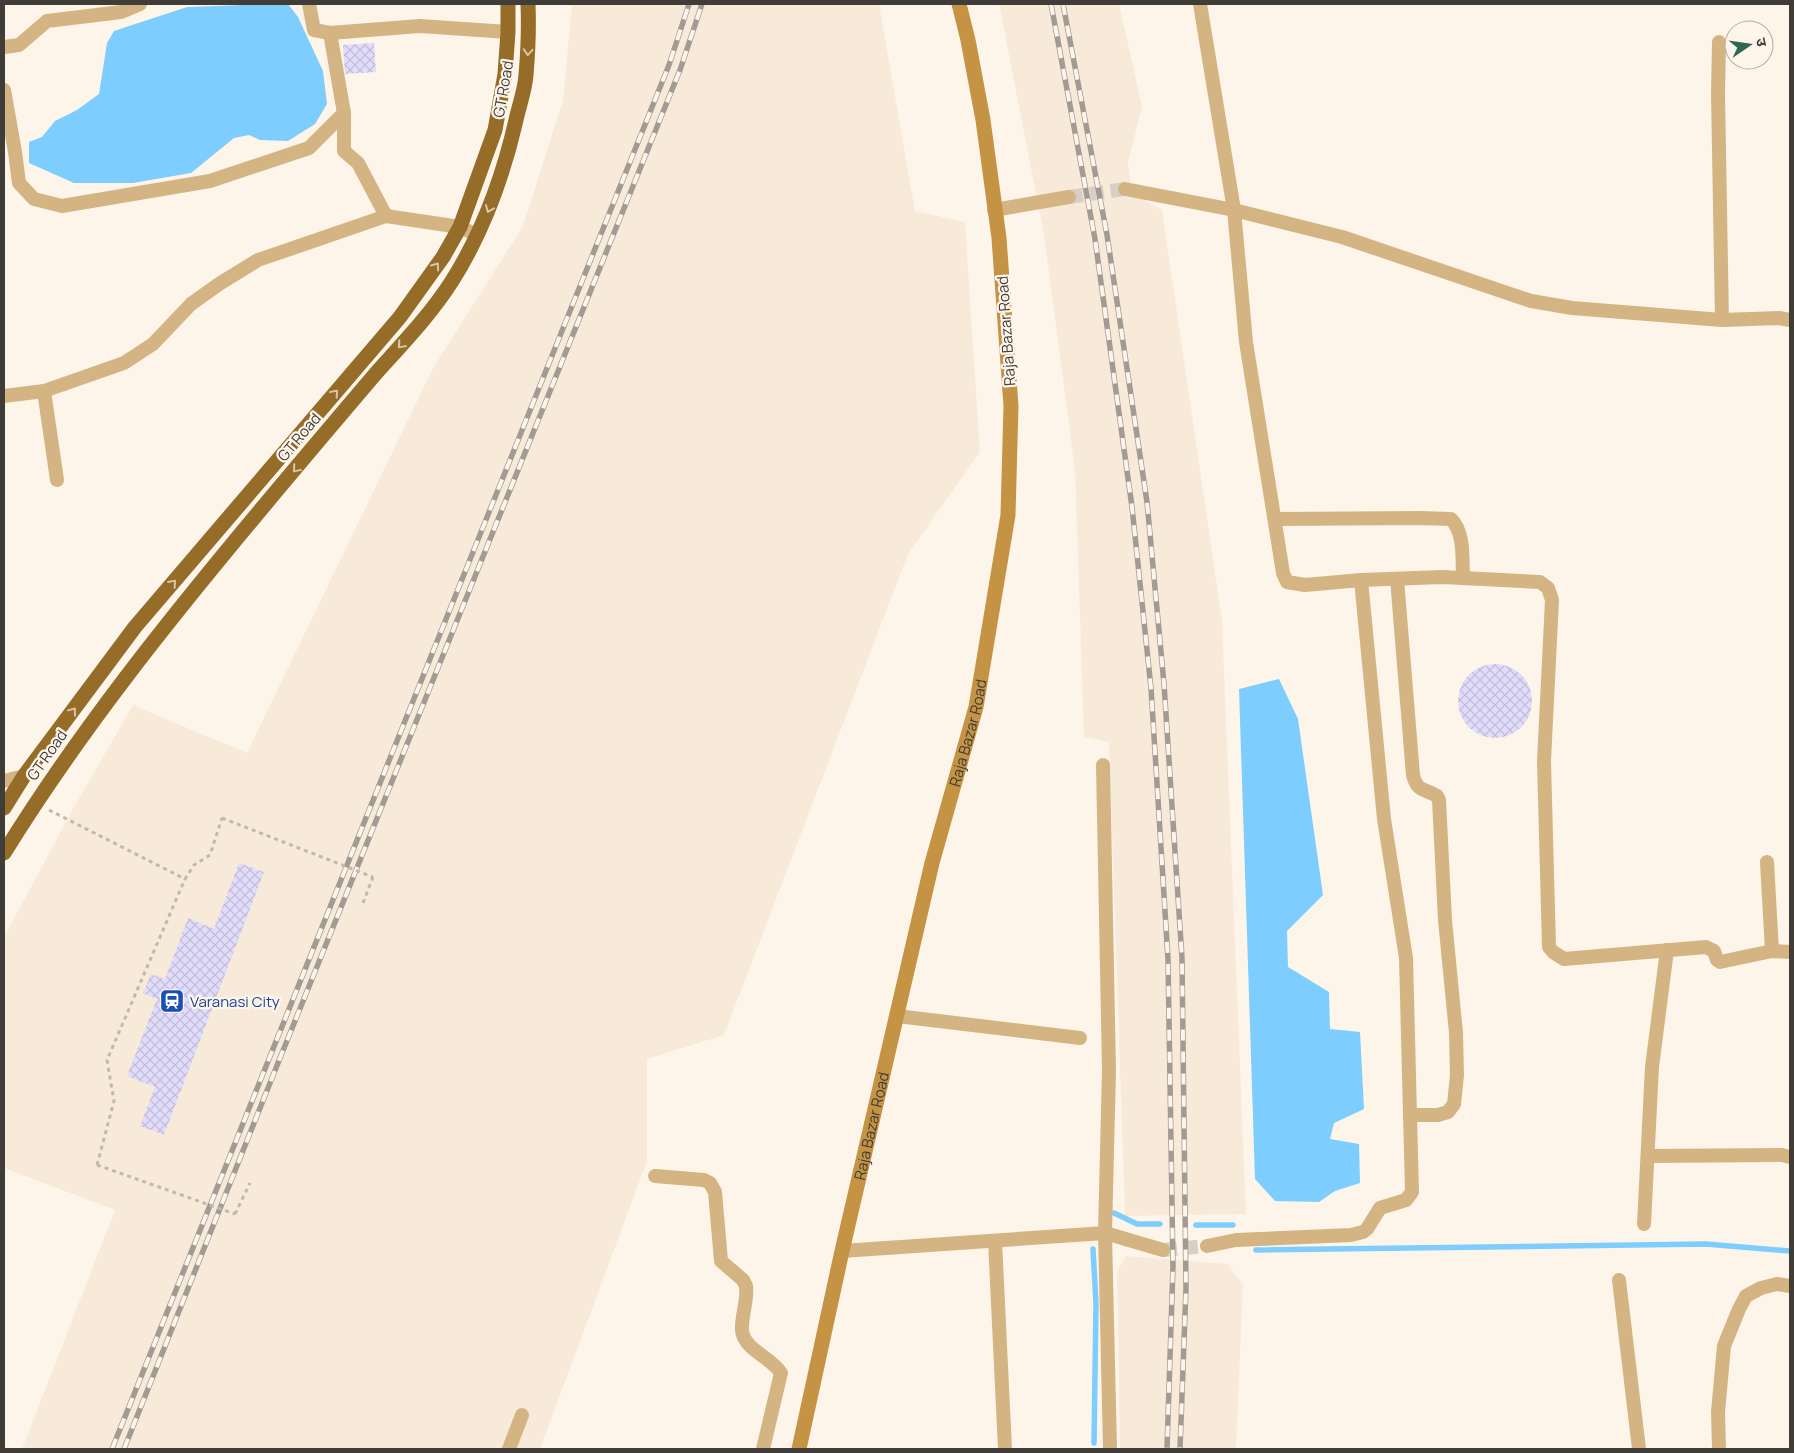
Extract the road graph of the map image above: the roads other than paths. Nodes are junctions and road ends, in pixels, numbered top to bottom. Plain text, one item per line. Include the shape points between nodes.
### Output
1 (140, 4) edge
2 (309, 4) edge
3 (508, 4) edge
4 (528, 4) edge
5 (959, 4) edge
6 (1200, 4) edge
7 (508, 32) junction
8 (330, 33) junction
9 (1719, 42) dead end
10 (4, 47) edge
11 (4, 90) edge
12 (344, 113) junction
13 (1125, 189) tunnel mouth
14 (1069, 197) tunnel mouth
15 (994, 210) junction
16 (1234, 210) junction
17 (386, 216) junction
18 (460, 226) junction
19 (477, 236) junction
20 (1722, 320) junction
21 (1790, 320) edge
22 (44, 391) junction
23 (4, 396) edge
24 (57, 480) dead end
25 (1275, 520) junction
26 (1463, 578) junction
27 (1397, 579) junction
28 (1361, 580) junction
29 (1103, 764) dead end
30 (24, 776) junction
31 (4, 781) edge
32 (4, 808) edge
33 (4, 853) edge
34 (1768, 862) dead end
35 (1667, 950) junction
36 (1772, 951) junction
37 (1790, 952) edge
38 (897, 1016) junction
39 (1080, 1038) dead end
40 (1410, 1115) junction
41 (1648, 1156) junction
42 (1790, 1157) edge
43 (655, 1176) dead end
44 (1644, 1224) dead end
45 (1105, 1233) junction
46 (995, 1241) junction
47 (1207, 1246) tunnel mouth
48 (1163, 1250) tunnel mouth
49 (842, 1251) junction
50 (1619, 1280) dead end
51 (1790, 1286) edge
52 (522, 1415) dead end
53 (509, 1449) edge
54 (763, 1449) edge
55 (799, 1449) edge
56 (1005, 1449) edge
57 (1110, 1449) edge
58 (1640, 1449) edge
59 (1719, 1449) edge

1 - 10 street via 120,12 47,21 19,45
2 - 8 street via 314,30
3 - 7 highway, GT Road
4 -> 19 highway, GT Road via 526,78 496,191
5 - 15 street, Raja Bazar Road via 983,120
6 - 16 street
7 - 8 street via 420,26
7 - 18 highway, GT Road via 505,74 495,130
8 - 12 street
9 - 20 street
11 - 12 street via 19,183 34,198 62,206 210,181 309,148
12 - 17 street via 344,151 358,162
13 - 16 street
14 - 15 street
15 - 38 street, Raja Bazar Road via 999,238 1011,406 1008,515 976,707 932,863
16 - 20 street via 1342,237 1531,301 1572,308
16 - 25 street via 1246,342
17 - 18 street
17 - 22 street via 258,260 191,304 153,344 124,363
18 - 19 street
30 -> 18 highway, GT Road via 135,627 400,317 443,257
19 -> 33 highway, GT Road via 451,283 421,322 152,642 35,802
20 - 21 street
22 - 23 street
22 - 24 street
25 - 26 street via 1452,520 1458,526 1460,536
25 - 28 street via 1283,573 1288,582 1305,585
26 - 27 street
26 - 35 street via 1540,582 1548,588 1552,600 1544,761 1549,947 1564,959
27 - 28 street
27 - 40 street via 1413,775 1415,784 1437,796 1438,800 1456,1033 1454,1104 1448,1112 1438,1115
28 - 40 street via 1384,819 1406,958
29 - 45 street via 1109,1070
30 - 31 street
30 - 32 highway, GT Road
34 - 36 street
35 - 36 street via 1706,947 1714,951 1716,960 1720,962
35 - 41 street via 1652,1067
36 - 37 street
38 - 39 street
38 - 49 street, Raja Bazar Road
40 - 47 street via 1412,1192 1406,1200 1380,1208 1363,1232 1350,1236 1236,1240
41 - 42 street
41 - 44 street
43 - 54 street via 704,1180 715,1192 721,1261 746,1286 742,1333 746,1342 777,1366 781,1373
45 - 46 street
45 - 48 street
45 - 57 street
46 - 49 street
46 - 56 street
49 - 55 street, Raja Bazar Road
50 - 58 street
51 - 59 street via 1777,1284 1761,1288 1746,1296 1739,1309 1724,1346 1718,1412
52 - 53 street

